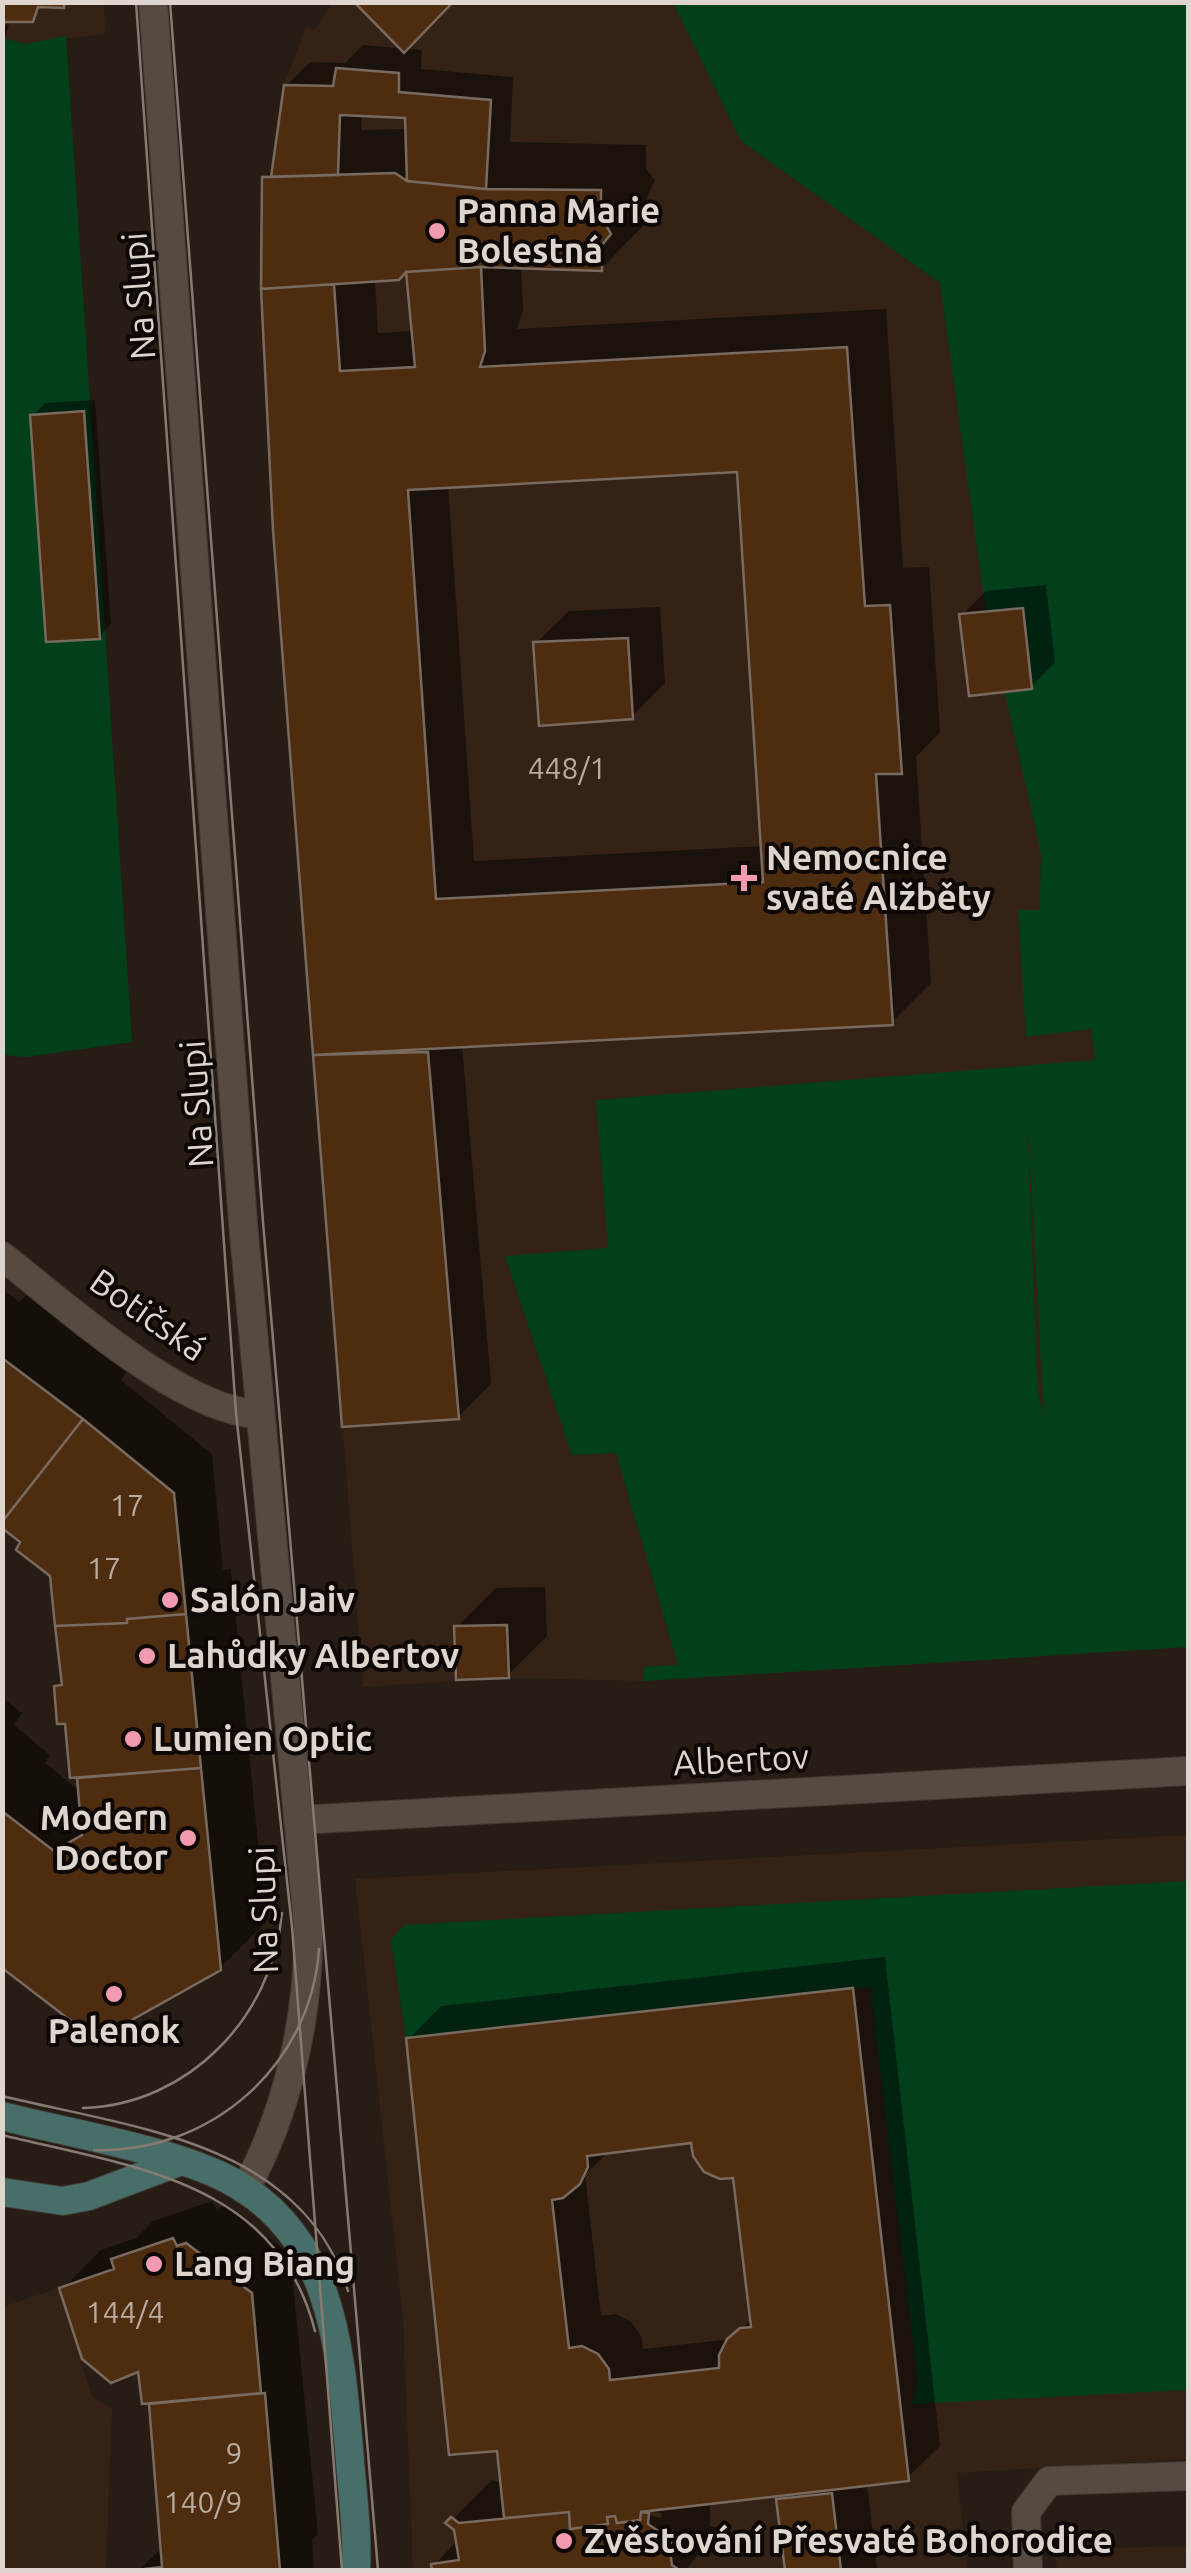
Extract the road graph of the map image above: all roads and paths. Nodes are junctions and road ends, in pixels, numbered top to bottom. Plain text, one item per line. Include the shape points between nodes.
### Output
1 (153, 2) edge
2 (2, 1256) edge
3 (260, 1414) junction
4 (1188, 1771) edge
5 (298, 1820) junction
6 (2, 2116) edge
7 (181, 2162) junction
8 (246, 2190) junction
9 (2, 2192) edge
10 (1188, 2476) edge
11 (360, 2563) edge
12 (1028, 2570) edge

1 - 3 street, Na Slupi
2 - 3 street, Botičská via 170,1382 236,1414
3 - 5 street, Na Slupi
4 - 5 street, Albertov
5 - 8 street, Na Slupi via 309,1949 300,2024 268,2145
6 - 7 main road
7 - 8 main road
7 - 9 main road via 63,2201
8 - 11 main road via 293,2233 322,2282 343,2371
10 - 12 street via 1049,2482 1026,2512

